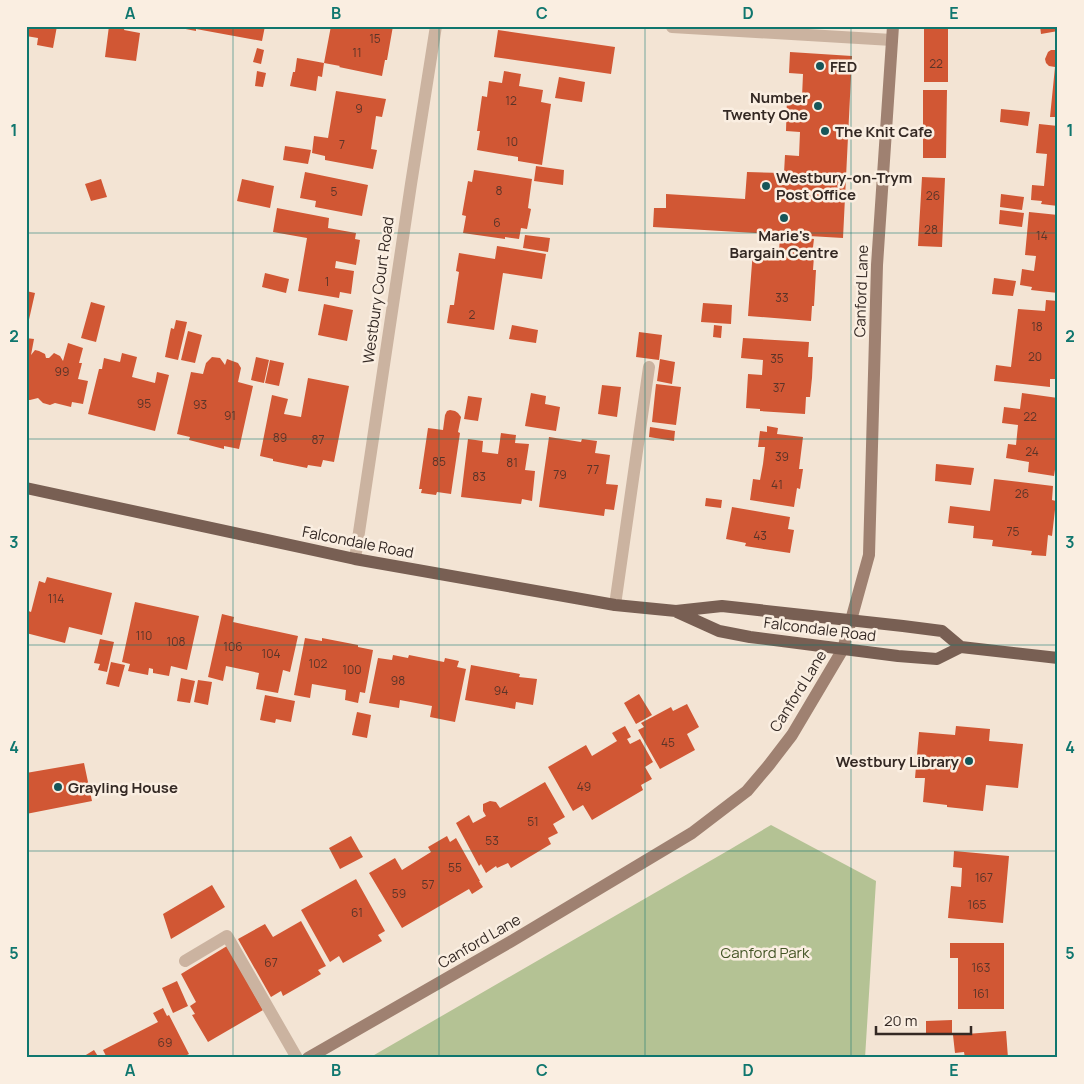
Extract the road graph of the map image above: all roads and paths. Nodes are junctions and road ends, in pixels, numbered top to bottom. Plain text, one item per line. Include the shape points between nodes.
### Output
1 (436, 26) edge
2 (893, 26) edge
3 (672, 27) edge
4 (892, 40) junction
5 (649, 367) dead end
6 (30, 489) edge
7 (355, 559) junction
8 (615, 605) junction
9 (676, 611) junction
10 (851, 620) junction
11 (961, 647) junction
12 (843, 649) junction
13 (1058, 658) edge
14 (185, 961) dead end
15 (297, 1058) edge
16 (308, 1058) edge

1 - 7 street, Westbury Court Road
2 - 4 street, Canford Lane
3 - 4 street
4 - 10 street, Canford Lane via 878,266 869,555
5 - 8 street
6 - 7 main road, Falcondale Road
7 - 8 main road, Falcondale Road
8 - 9 main road, Falcondale Road
9 - 10 main road, Falcondale Road via 722,606
9 - 12 main road, Falcondale Road via 719,631
10 - 11 main road, Falcondale Road via 942,631
10 - 12 street, Canford Lane
11 - 12 main road, Falcondale Road via 937,659
11 - 13 main road
12 - 16 street, Canford Lane via 792,735 747,791 692,833
14 - 15 street via 227,936

